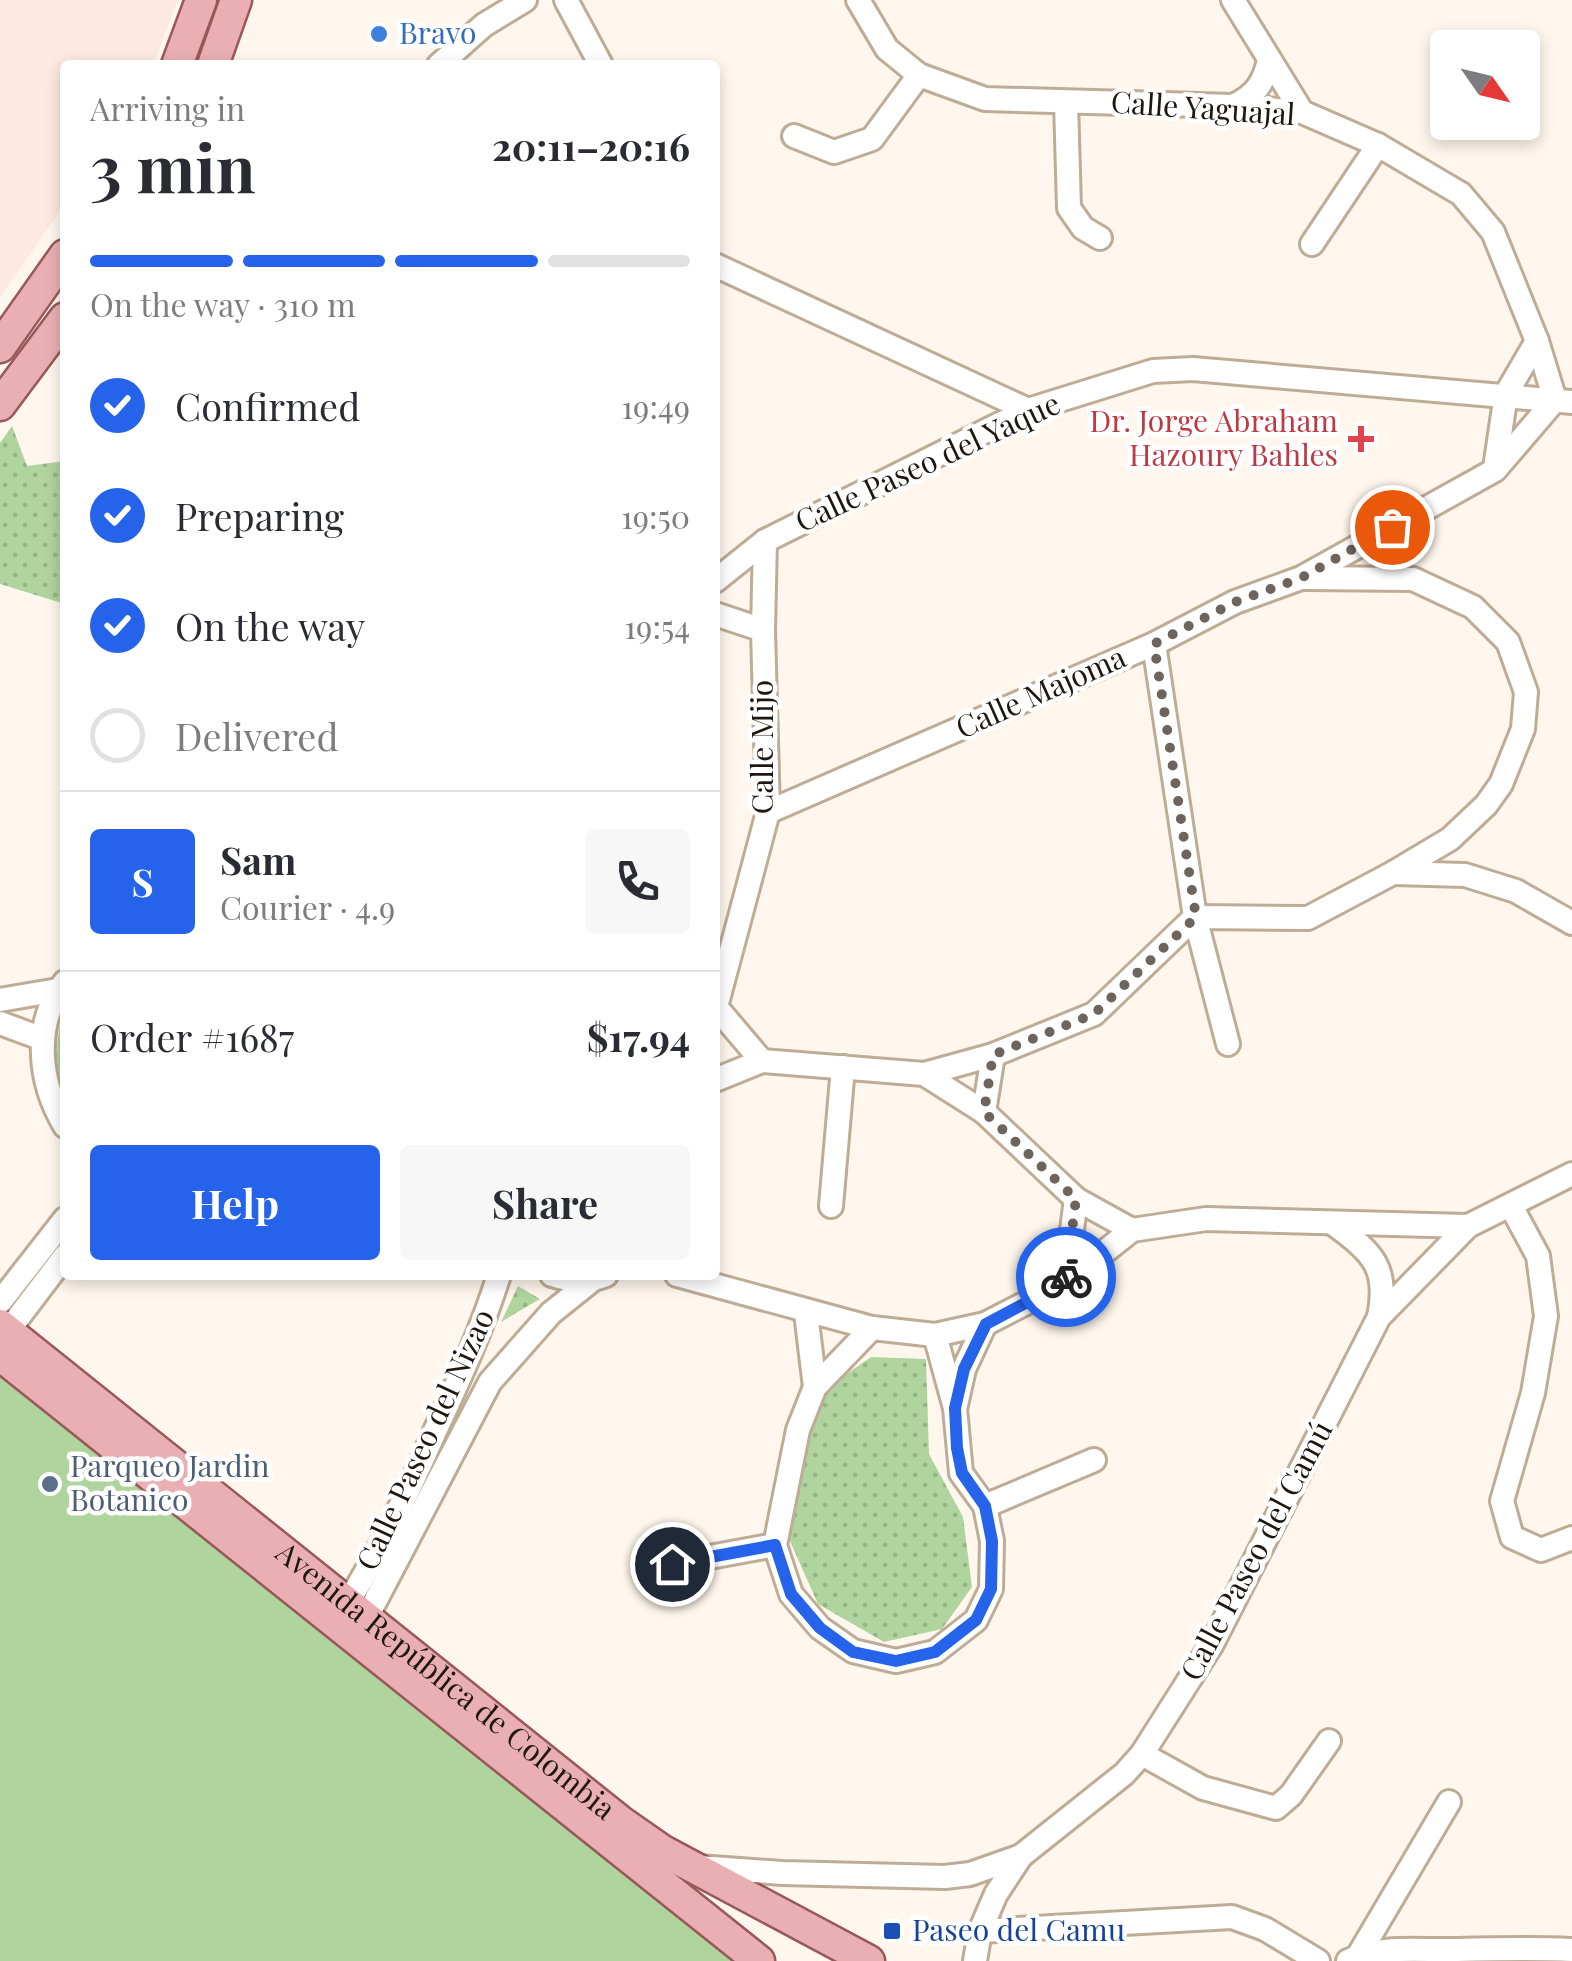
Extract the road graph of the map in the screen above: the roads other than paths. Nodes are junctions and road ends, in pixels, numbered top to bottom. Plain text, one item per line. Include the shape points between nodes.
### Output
1 (201, 0) edge
2 (236, 0) edge
3 (525, 0) edge
4 (566, 0) edge
5 (858, 0) edge
6 (1233, 0) edge
7 (1269, 59) junction
8 (179, 60) edge
9 (215, 60) edge
10 (445, 60) edge
11 (598, 60) edge
12 (919, 74) junction
13 (1066, 102) junction
14 (1233, 106) junction
15 (1302, 112) junction
16 (794, 136) dead end
17 (1378, 145) junction
18 (1100, 238) dead end
19 (1312, 244) dead end
20 (60, 262) edge
21 (720, 267) edge
22 (60, 328) edge
23 (60, 330) edge
24 (1538, 341) junction
25 (3, 343) edge
26 (1506, 394) junction
27 (1563, 401) edge
28 (0, 405) edge
29 (1028, 410) junction
30 (1494, 470) junction
31 (764, 541) junction
32 (720, 577) edge
33 (1301, 578) junction
34 (720, 616) edge
35 (763, 630) junction
36 (1154, 644) junction
37 (768, 812) junction
38 (1450, 840) junction
39 (1393, 873) junction
40 (1465, 874) junction
41 (1196, 917) junction
42 (1572, 923) edge
43 (60, 986) edge
44 (60, 992) edge
45 (720, 994) edge
46 (0, 1000) edge
47 (720, 1014) edge
48 (0, 1023) edge
49 (43, 1039) junction
50 (1228, 1044) dead end
51 (993, 1055) junction
52 (762, 1061) junction
53 (843, 1068) junction
54 (924, 1074) junction
55 (720, 1078) edge
56 (984, 1112) junction
57 (60, 1118) edge
58 (1572, 1174) edge
59 (1076, 1199) junction
60 (831, 1206) dead end
61 (1512, 1206) junction
62 (1336, 1225) junction
63 (1468, 1226) junction
64 (60, 1229) edge
65 (1132, 1230) junction
66 (60, 1262) edge
67 (497, 1280) edge
68 (595, 1280) edge
69 (702, 1280) edge
70 (1065, 1282) junction
71 (806, 1313) junction
72 (1379, 1317) junction
73 (986, 1324) junction
74 (2, 1328) edge
75 (872, 1328) junction
76 (936, 1335) junction
77 (815, 1387) junction
78 (955, 1408) junction
79 (1094, 1460) dead end
80 (985, 1506) junction
81 (1572, 1538) edge
82 (775, 1545) junction
83 (672, 1564) dead end
84 (358, 1610) junction
85 (1329, 1741) dead end
86 (1142, 1754) junction
87 (1449, 1802) dead end
88 (1021, 1856) junction
89 (692, 1866) junction
90 (980, 1931) junction
91 (1572, 1950) edge
92 (838, 1952) edge
93 (1457, 1956) edge
94 (1353, 1958) edge
95 (759, 1961) edge
96 (869, 1961) edge
97 (975, 1961) edge
98 (1318, 1961) edge

1 - 8 main road
2 - 9 main road
3 - 10 street
4 - 11 street
5 - 12 street, Calle Yaguajal via 887,49
6 - 7 street
7 - 14 street via 1262,83
7 - 15 street
12 - 13 street, Calle Yaguajal via 986,98
12 - 16 street via 872,139 834,152
13 - 14 street, Calle Yaguajal
13 - 18 street via 1068,208
14 - 15 street, Calle Yaguajal
15 - 17 street, Calle Yaguajal
17 - 19 street
17 - 24 street, Calle Yaguajal via 1462,194 1493,232
20 - 25 main road
21 - 29 street
22 - 25 street
23 - 28 main road
24 - 26 street
24 - 27 street, Calle Yaguajal
26 - 27 street, Calle Paseo del Yaque
26 - 29 street, Calle Paseo del Yaque via 1152,371
26 - 30 street
27 - 30 street, Calle Majoma
29 - 31 street, Calle Paseo del Yaque
30 - 33 street, Calle Majoma
31 - 32 street, Calle Paseo del Yaque
31 - 35 street, Calle Mijo
33 - 36 street, Calle Majoma via 1235,602
33 - 38 street via 1412,580 1474,607 1508,642 1526,692 1523,729 1501,784
34 - 35 street
35 - 37 street, Calle Mijo
36 - 37 street, Calle Majoma
36 - 41 street
37 - 45 street, Calle Mijo
38 - 39 street
38 - 40 street
39 - 40 street
39 - 41 street via 1308,918
40 - 42 street via 1516,891
41 - 50 street
41 - 51 street via 1094,1014
43 - 46 street
44 - 49 street
47 - 52 street
48 - 49 street
49 - 57 street via 44,1073
51 - 54 street
51 - 56 street
52 - 53 street
52 - 55 street
53 - 54 street
53 - 60 street
54 - 56 street
56 - 59 street
58 - 61 street, Calle Paseo del Camú
59 - 65 street
59 - 70 street
61 - 63 street, Calle Paseo del Camú
61 - 81 street via 1538,1256 1546,1316 1502,1501 1512,1537 1541,1550
62 - 63 street
62 - 65 street via 1206,1219
62 - 72 street via 1372,1255 1384,1291
63 - 72 street, Calle Paseo del Camú
64 - 74 street
65 - 70 street
66 - 74 street
67 - 84 street, Calle Paseo del Nizao via 482,1328 371,1566
68 - 84 street, Calle Paseo del Nizao via 551,1313 490,1382
69 - 71 street
70 - 73 street
71 - 75 street
71 - 77 street
72 - 86 street, Calle Paseo del Camú via 1212,1644
73 - 76 street
73 - 78 street via 964,1369
74 - 84 main road, Avenida República de Colombia
74 - 95 main road, Avenida República de Colombia
75 - 76 street
75 - 77 street
76 - 78 street
77 - 82 street via 798,1430
78 - 80 street via 962,1473
79 - 80 street
80 - 82 street via 991,1589 976,1620 935,1652 896,1661 853,1652 820,1628 791,1594
82 - 83 street
84 - 89 main road, Avenida República de Colombia via 592,1800
85 - 86 street via 1276,1808 1195,1784
86 - 88 street, Calle Paseo del Camú
87 - 94 street
88 - 89 street via 945,1876
88 - 90 street, Calle Paseo del Camú
89 - 92 main road, Avenida República de Colombia
90 - 97 street, Calle Paseo del Camú
90 - 98 street via 1232,1917 1265,1928
91 - 93 street
92 - 96 main road, Avenida República de Colombia
93 - 94 street

